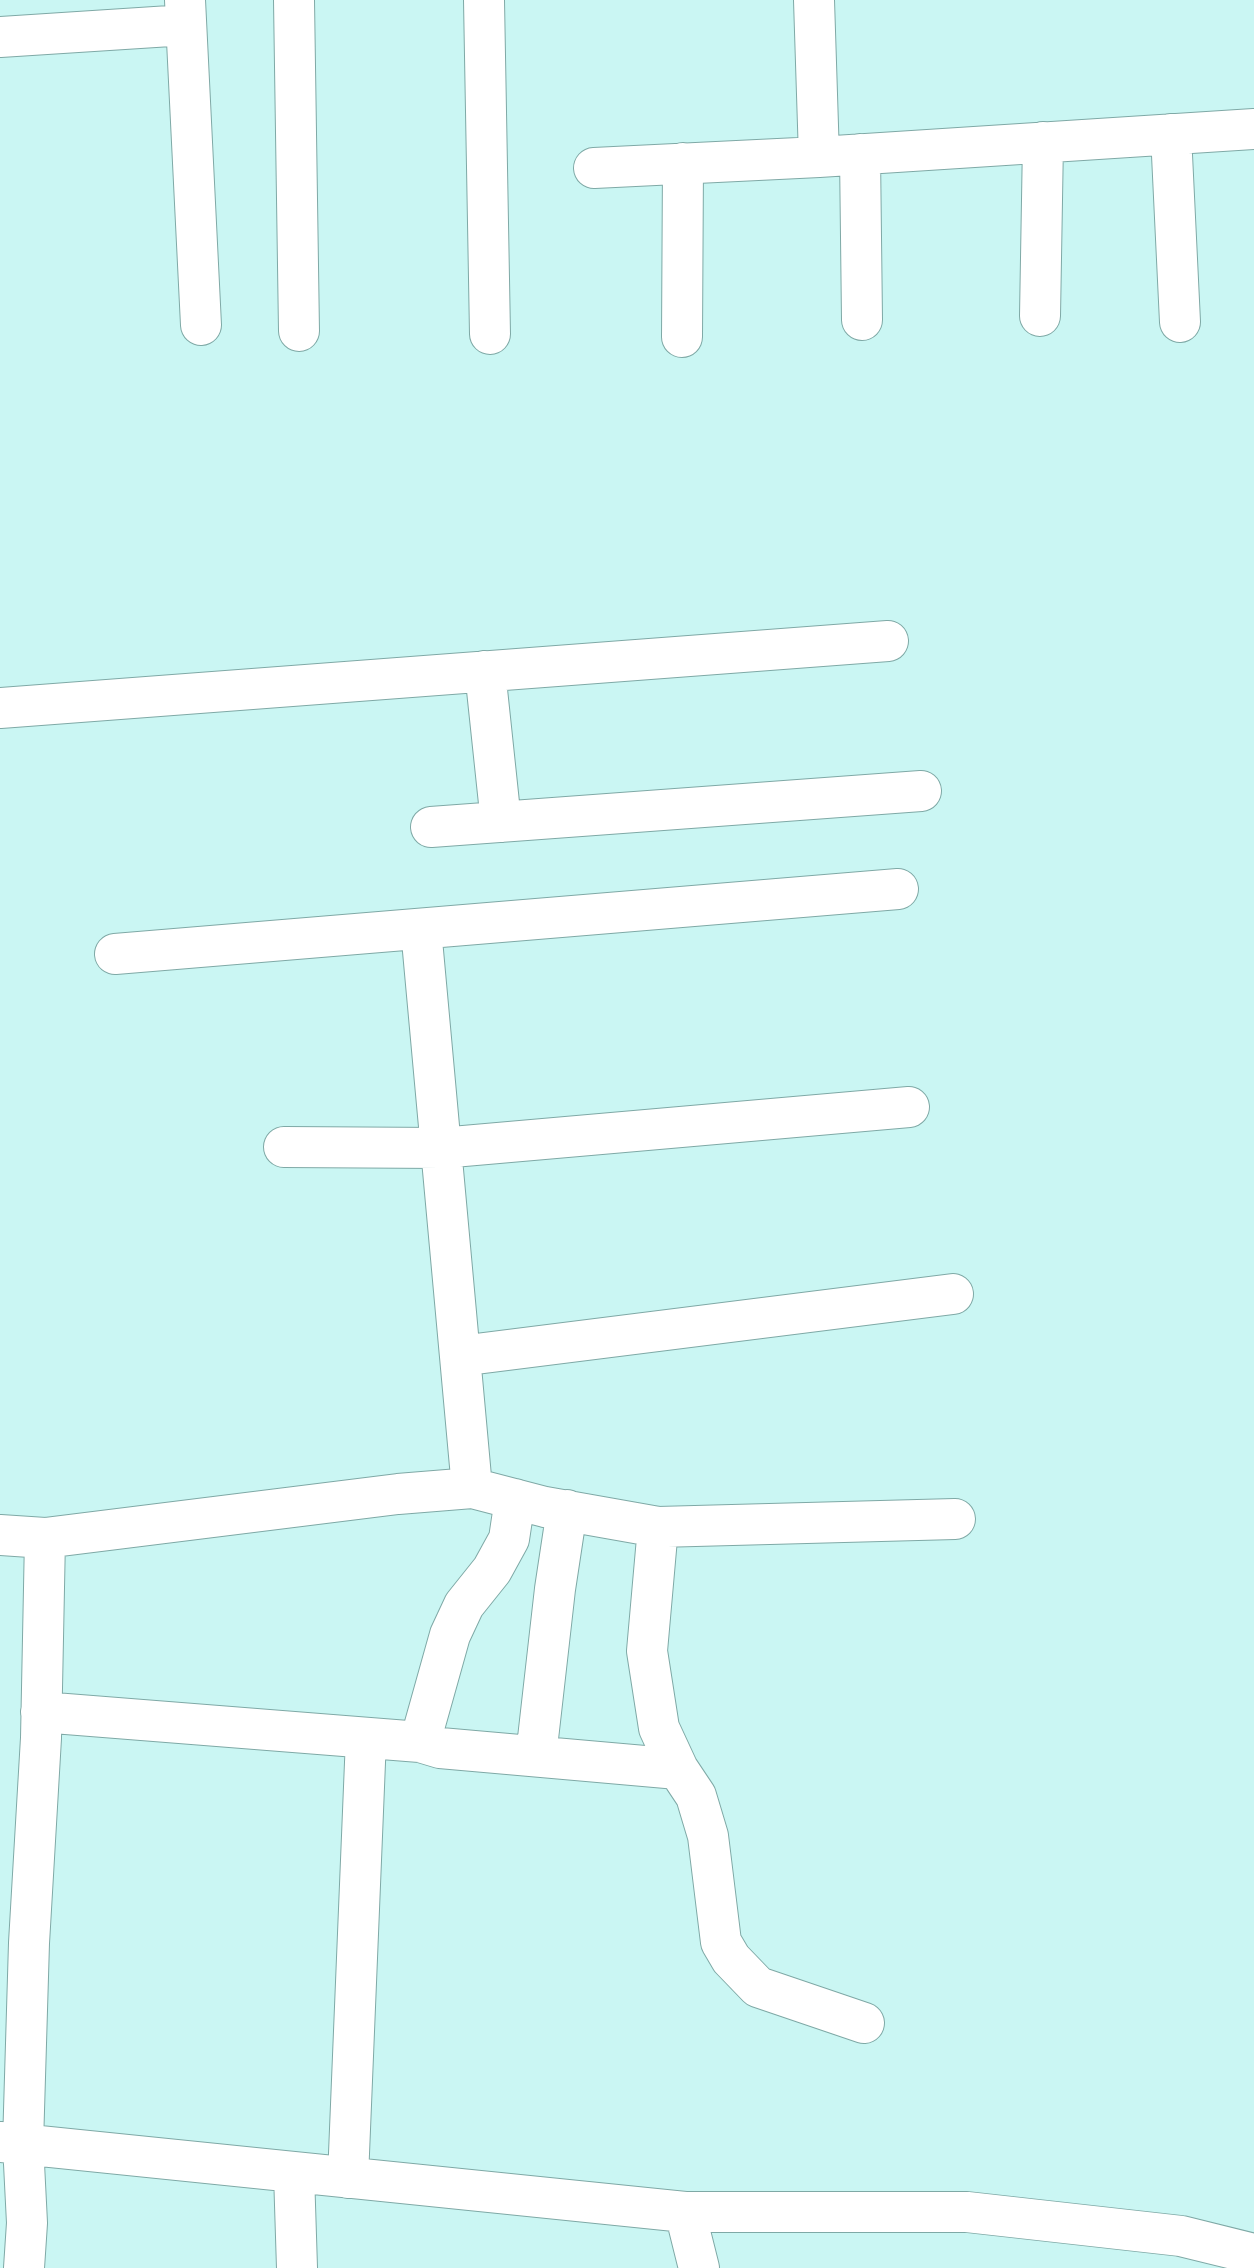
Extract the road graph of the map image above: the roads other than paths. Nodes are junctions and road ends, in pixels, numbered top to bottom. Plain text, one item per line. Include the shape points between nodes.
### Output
1 (294, 0) edge
2 (484, 0) edge
3 (814, 0) edge
4 (185, 12) edge
5 (0, 37) edge
6 (1254, 129) edge
7 (1171, 134) junction
8 (1043, 142) junction
9 (860, 154) junction
10 (819, 157) junction
11 (683, 163) junction
12 (594, 168) dead end
13 (1040, 316) dead end
14 (862, 320) dead end
15 (1180, 322) dead end
16 (201, 325) dead end
17 (299, 331) dead end
18 (490, 334) dead end
19 (682, 337) dead end
20 (888, 641) dead end
21 (485, 671) junction
22 (0, 708) edge
23 (921, 791) dead end
24 (501, 822) junction
25 (431, 827) dead end
26 (898, 889) dead end
27 (421, 929) junction
28 (115, 954) dead end
29 (909, 1107) dead end
30 (284, 1147) dead end
31 (441, 1148) junction
32 (953, 1294) dead end
33 (460, 1356) junction
34 (472, 1488) junction
35 (515, 1499) junction
36 (567, 1510) junction
37 (955, 1519) dead end
38 (658, 1527) junction
39 (0, 1535) edge
40 (45, 1538) junction
41 (41, 1712) junction
42 (366, 1738) junction
43 (420, 1742) junction
44 (536, 1756) junction
45 (678, 1769) junction
46 (864, 2023) dead end
47 (11, 2143) edge
48 (294, 2173) junction
49 (348, 2178) junction
50 (685, 2212) junction
51 (1254, 2254) edge
52 (24, 2268) edge
53 (297, 2268) edge
54 (699, 2268) edge

1 - 17 street
2 - 18 street
3 - 10 street
4 - 5 street
4 - 16 street
6 - 7 street
7 - 8 street
7 - 15 street
8 - 9 street
8 - 13 street
9 - 10 street
9 - 14 street
10 - 11 street
11 - 12 street
11 - 19 street
20 - 21 street
21 - 22 street
21 - 24 street
23 - 24 street
24 - 25 street
26 - 27 street
27 - 28 street
27 - 31 street
29 - 31 street
30 - 31 street
31 - 33 street
32 - 33 street
33 - 34 street
34 - 35 street
34 - 40 street
35 - 36 street
35 - 43 street via 509,1539 450,1635
36 - 38 street
36 - 44 street
37 - 38 street
38 - 45 street via 647,1651 659,1728
39 - 40 street
40 - 41 street
41 - 42 street
41 - 47 street via 29,1943
42 - 43 street
42 - 49 street
43 - 44 street
44 - 45 street
45 - 46 street via 696,1796 708,1836 721,1942 731,1959 758,1987
47 - 48 street
47 - 52 street via 27,2223
48 - 49 street
48 - 53 street
49 - 50 street
50 - 51 street via 967,2212 1181,2236
50 - 54 street

